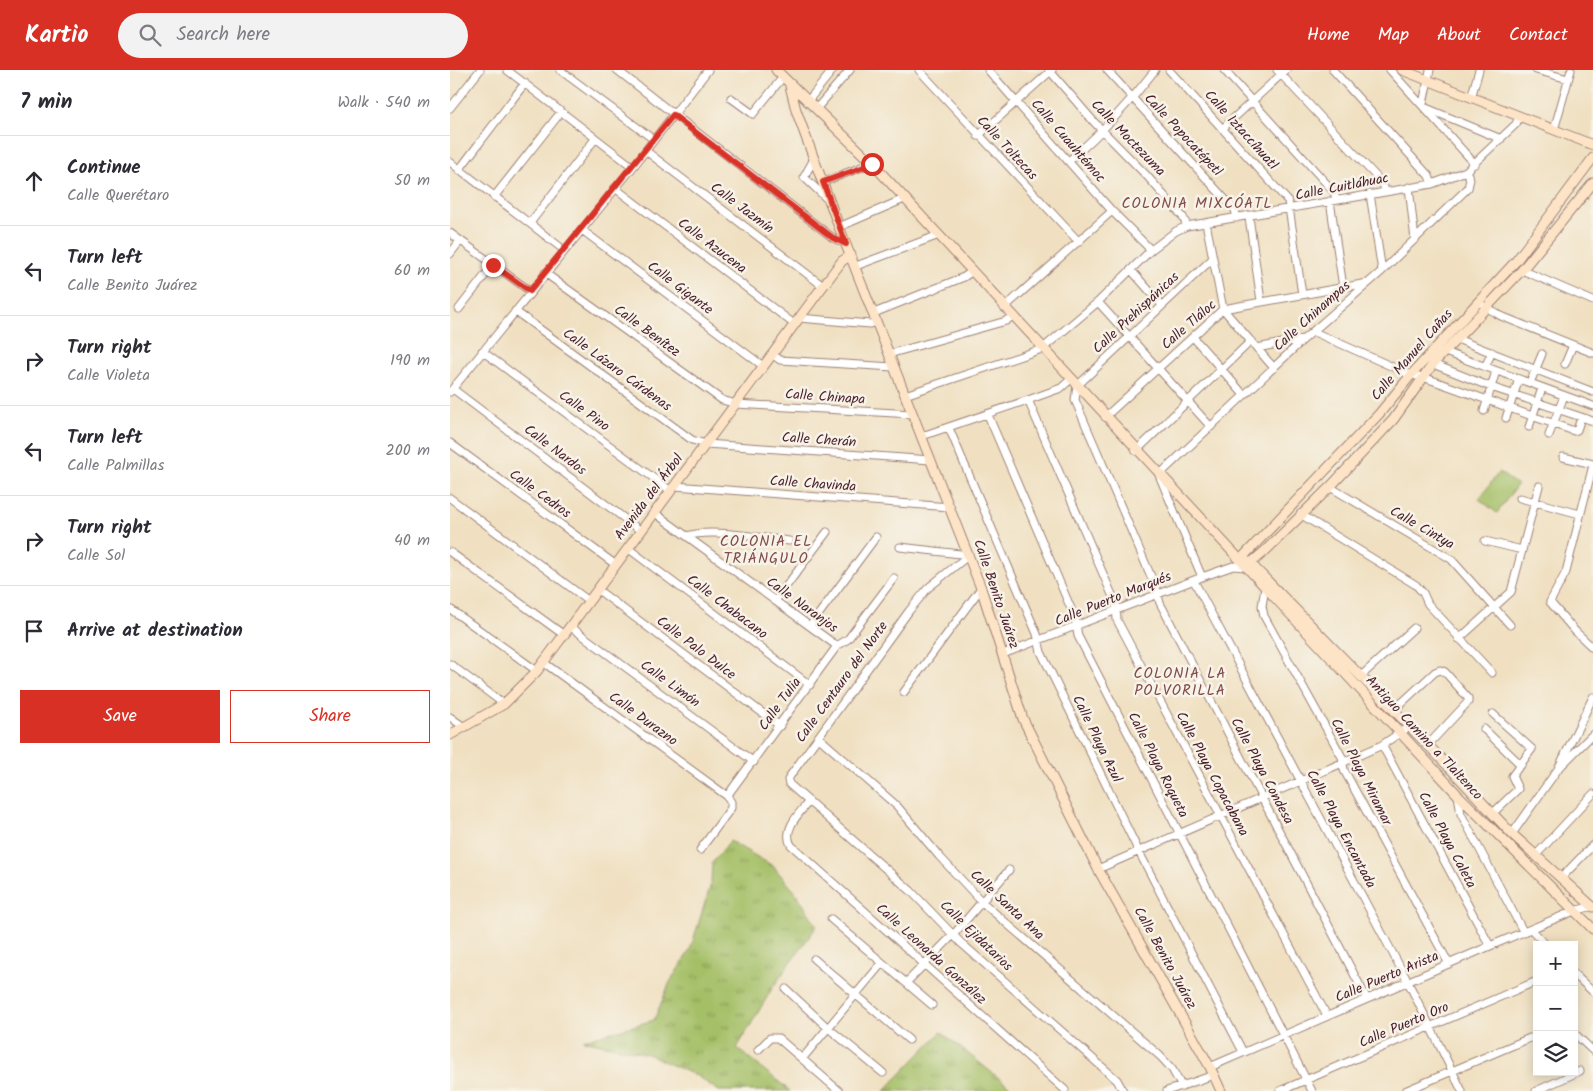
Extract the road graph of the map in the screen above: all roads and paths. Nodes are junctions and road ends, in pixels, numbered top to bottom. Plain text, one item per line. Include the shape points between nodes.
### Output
1 (480, 70) edge
2 (507, 70) edge
3 (560, 70) edge
4 (617, 70) edge
5 (708, 70) edge
6 (833, 70) edge
7 (850, 70) edge
8 (919, 70) edge
9 (988, 70) edge
10 (1050, 70) edge
11 (1107, 70) edge
12 (1155, 70) edge
13 (1170, 70) edge
14 (1224, 70) edge
15 (1333, 70) edge
16 (1390, 70) edge
17 (1402, 70) edge
18 (1430, 70) edge
19 (1479, 70) edge
20 (1536, 70) edge
21 (1571, 70) edge
22 (1281, 71) edge
23 (780, 74) edge
24 (1568, 79) junction
25 (1427, 80) junction
26 (525, 83) junction
27 (790, 86) junction
28 (731, 98) dead end
29 (1133, 98) junction
30 (1471, 98) junction
31 (1016, 101) junction
32 (1251, 101) junction
33 (807, 102) junction
34 (1424, 106) junction
35 (450, 108) edge
36 (816, 110) junction
37 (561, 112) junction
38 (673, 115) junction
39 (1519, 118) junction
40 (1222, 128) junction
41 (1554, 130) junction
42 (1103, 131) junction
43 (978, 136) junction
44 (595, 139) junction
45 (1501, 139) junction
46 (653, 140) junction
47 (1593, 145) edge
48 (646, 150) junction
49 (1593, 158) edge
50 (814, 159) junction
51 (1069, 161) junction
52 (450, 162) edge
53 (872, 164) junction
54 (1475, 164) junction
55 (633, 167) junction
56 (459, 170) junction
57 (1466, 171) junction
58 (823, 182) junction
59 (1593, 183) edge
60 (1432, 184) junction
61 (1409, 187) junction
62 (615, 188) junction
63 (1385, 191) junction
64 (1370, 194) junction
65 (494, 197) junction
66 (904, 199) junction
67 (1333, 201) junction
68 (830, 202) junction
69 (1290, 209) junction
70 (1112, 211) junction
71 (1249, 216) junction
72 (1238, 218) junction
73 (530, 223) junction
74 (1206, 223) junction
75 (1187, 226) junction
76 (839, 227) junction
77 (582, 230) junction
78 (450, 233) edge
79 (939, 235) junction
80 (1415, 240) junction
81 (460, 241) junction
82 (1079, 242) junction
83 (846, 244) junction
84 (564, 250) junction
85 (1151, 250) junction
86 (450, 254) edge
87 (851, 256) junction
88 (1212, 258) junction
89 (493, 265) junction
90 (856, 266) junction
91 (1131, 270) junction
92 (1522, 270) junction
93 (971, 272) junction
94 (1382, 272) junction
95 (544, 273) junction
96 (1368, 283) junction
97 (823, 286) junction
98 (1343, 287) junction
99 (530, 291) junction
100 (1302, 294) junction
101 (1261, 301) junction
102 (1478, 301) junction
103 (1593, 301) edge
104 (1098, 302) junction
105 (1162, 305) junction
106 (1004, 308) junction
107 (1486, 308) junction
108 (459, 309) dead end
109 (1223, 309) junction
110 (515, 312) junction
111 (1012, 316) junction
112 (875, 317) junction
113 (797, 321) junction
114 (1314, 332) junction
115 (1129, 336) junction
116 (1193, 337) junction
117 (1304, 339) junction
118 (1457, 339) junction
119 (1251, 341) junction
120 (1573, 345) junction
121 (1257, 348) junction
122 (1042, 349) junction
123 (482, 351) junction
124 (1445, 352) junction
125 (1492, 352) junction
126 (1593, 353) edge
127 (772, 354) junction
128 (888, 354) junction
129 (1542, 354) dead end
130 (1433, 364) junction
131 (1565, 364) dead end
132 (763, 366) junction
133 (893, 367) junction
134 (1485, 367) junction
135 (1274, 368) junction
136 (1158, 369) junction
137 (1536, 369) junction
138 (1221, 370) junction
139 (1496, 371) junction
140 (1411, 375) junction
141 (1423, 377) junction
142 (1519, 379) junction
143 (1073, 383) junction
144 (1530, 383) junction
145 (1491, 387) junction
146 (1580, 387) junction
147 (1542, 388) junction
148 (451, 390) edge
149 (1593, 392) edge
150 (1514, 394) junction
151 (905, 395) junction
152 (1244, 395) junction
153 (1564, 396) junction
154 (1574, 399) junction
155 (1028, 400) junction
156 (1487, 400) junction
157 (1186, 402) junction
158 (1537, 402) junction
159 (736, 404) junction
160 (1593, 406) edge
161 (1509, 408) junction
162 (1558, 410) junction
163 (1484, 412) dead end
164 (913, 414) junction
165 (988, 415) junction
166 (1532, 416) junction
167 (1105, 417) junction
168 (1506, 418) dead end
169 (1581, 418) junction
170 (1593, 421) edge
171 (1552, 424) junction
172 (1211, 427) junction
173 (1528, 427) dead end
174 (949, 428) junction
175 (1549, 435) dead end
176 (922, 436) junction
177 (450, 443) edge
178 (706, 444) junction
179 (1136, 451) junction
180 (1563, 457) dead end
181 (931, 460) junction
182 (1593, 464) edge
183 (1159, 476) junction
184 (1539, 486) dead end
185 (1330, 487) junction
186 (673, 489) junction
187 (450, 498) edge
188 (1520, 498) dead end
189 (1534, 503) junction
190 (950, 507) junction
191 (655, 513) junction
192 (1300, 514) junction
193 (1580, 514) junction
194 (641, 531) junction
195 (827, 532) dead end
196 (687, 536) junction
197 (876, 537) dead end
198 (789, 540) dead end
199 (1486, 541) dead end
200 (900, 547) dead end
201 (628, 549) junction
202 (1522, 550) junction
203 (450, 552) edge
204 (969, 555) junction
205 (1243, 563) junction
206 (616, 565) junction
207 (1202, 577) junction
208 (894, 578) dead end
209 (1194, 581) junction
210 (981, 588) junction
211 (1265, 588) junction
212 (598, 590) junction
213 (1157, 596) junction
214 (589, 601) junction
215 (775, 601) junction
216 (1496, 608) junction
217 (450, 609) edge
218 (1116, 612) junction
219 (1300, 618) junction
220 (1510, 625) dead end
221 (571, 626) junction
222 (810, 626) junction
223 (1076, 627) junction
224 (1414, 628) dead end
225 (564, 635) junction
226 (1459, 639) junction
227 (1039, 642) junction
228 (837, 646) junction
229 (1593, 648) edge
230 (1002, 654) junction
231 (543, 662) junction
232 (450, 664) edge
233 (1347, 668) junction
234 (536, 671) junction
235 (1492, 673) dead end
236 (1361, 676) junction
237 (810, 685) junction
238 (904, 692) dead end
239 (1593, 697) edge
240 (504, 704) junction
241 (1394, 710) junction
242 (1493, 714) dead end
243 (450, 717) edge
244 (780, 726) junction
245 (1410, 726) junction
246 (464, 727) junction
247 (1484, 729) dead end
248 (1402, 733) junction
249 (450, 734) edge
250 (1593, 734) edge
251 (818, 737) junction
252 (1382, 745) junction
253 (1428, 745) junction
254 (754, 762) junction
255 (1342, 763) junction
256 (1521, 766) junction
257 (1558, 769) junction
258 (1301, 781) junction
259 (1593, 794) edge
260 (727, 796) junction
261 (1458, 796) junction
262 (1263, 798) junction
263 (809, 801) junction
264 (1492, 814) junction
265 (1220, 816) junction
266 (1178, 833) junction
267 (1512, 834) junction
268 (1593, 846) edge
269 (700, 850) dead end
270 (1138, 850) junction
271 (1536, 855) junction
272 (1098, 869) junction
273 (1009, 870) dead end
274 (1561, 878) junction
275 (982, 902) junction
276 (1593, 906) edge
277 (1574, 911) junction
278 (831, 919) dead end
279 (1593, 929) edge
280 (1532, 930) junction
281 (1524, 933) junction
282 (954, 934) junction
283 (1542, 941) edge
284 (1490, 946) junction
285 (814, 959) dead end
286 (882, 963) junction
287 (1449, 964) junction
288 (924, 965) junction
289 (1578, 978) edge
290 (907, 982) junction
291 (1408, 982) junction
292 (1533, 983) edge
293 (786, 989) dead end
294 (1593, 992) edge
295 (856, 994) junction
296 (1367, 999) junction
297 (932, 1005) dead end
298 (1327, 1016) junction
299 (828, 1027) junction
300 (1432, 1027) junction
301 (1283, 1034) junction
302 (1578, 1037) edge
303 (1530, 1038) dead end
304 (909, 1040) dead end
305 (758, 1050) dead end
306 (1593, 1051) edge
307 (1243, 1052) junction
308 (802, 1058) junction
309 (1212, 1071) junction
310 (1453, 1071) junction
311 (1580, 1072) dead end
312 (883, 1073) dead end
313 (1306, 1080) junction
314 (1182, 1087) junction
315 (1065, 1090) edge
316 (839, 1091) edge
317 (1123, 1091) edge
318 (1167, 1091) edge
319 (1222, 1091) edge
320 (1280, 1091) edge
321 (1312, 1091) edge
322 (1406, 1091) edge
323 (1462, 1091) edge
324 (1536, 1091) edge

1 - 35 street
2 - 26 street
3 - 46 street
4 - 38 street
5 - 38 street
6 - 33 street
7 - 36 street
8 - 43 street, Calle Toltecas
9 - 31 street, Calle Cuauhtémoc
10 - 31 street
10 - 42 street, Calle Moctezuma
11 - 29 street, Calle Popocatépetl
12 - 29 street
13 - 40 street, Calle Iztaccíhuatl
14 - 32 street
15 - 60 street via 1429,176
16 - 34 street
17 - 25 street
18 - 25 street
19 - 30 street
20 - 24 street
21 - 24 street
22 - 32 street
22 - 63 street via 1383,184
23 - 27 street, Calle Benito Juárez
23 - 28 street via 753,114
24 - 41 street
25 - 30 street
25 - 34 street
26 - 37 street
26 - 56 street
27 - 33 street, Calle Benito Juárez
27 - 50 street, Calle Benito Juárez
29 - 42 street
29 - 72 street, Calle Popocatépetl via 1235,210
30 - 39 street
31 - 43 street
31 - 51 street, Calle Cuauhtémoc
32 - 40 street
32 - 67 street via 1334,192
33 - 36 street, Calle Benito Juárez
34 - 45 street
34 - 54 street
36 - 53 street, Calle Benito Juárez
37 - 44 street
37 - 65 street
38 - 46 street
38 - 83 street via 833,238
39 - 41 street
39 - 45 street, Calle Cuitláhuac
40 - 69 street, Calle Iztaccíhuatl via 1288,201
41 - 47 street
42 - 51 street
42 - 75 street, Calle Moctezuma via 1148,176
43 - 82 street, Calle Toltecas
44 - 55 street
44 - 73 street
45 - 54 street, Calle Cuitláhuac
46 - 48 street
48 - 55 street
48 - 97 street, Calle Jazmín
49 - 102 street, Calle Manuel Cañas via 1516,261
50 - 58 street, Calle Benito Juárez
50 - 68 street via 804,177
51 - 70 street, Calle Cuauhtémoc
52 - 56 street
53 - 58 street
53 - 66 street, Calle Benito Juárez
54 - 57 street, Calle Cuitláhuac
55 - 62 street
56 - 65 street
57 - 60 street, Calle Cuitláhuac
57 - 80 street, Calle Chinampas via 1470,179 1468,188
58 - 68 street, Calle Benito Juárez
59 - 92 street, Calle Manuel Cañas
60 - 61 street, Calle Cuitláhuac
61 - 63 street, Calle Cuitláhuac
61 - 80 street
62 - 77 street
62 - 113 street, Calle Azucena
63 - 64 street, Calle Cuitláhuac
64 - 67 street, Calle Cuitláhuac
64 - 94 street
65 - 73 street
66 - 76 street
66 - 79 street, Calle Benito Juárez
67 - 69 street, Calle Cuitláhuac
67 - 98 street
68 - 76 street, Calle Benito Juárez
69 - 71 street, Calle Cuitláhuac
69 - 100 street
70 - 82 street
70 - 85 street, Calle Cuauhtémoc
71 - 72 street, Calle Cuitláhuac
71 - 101 street
72 - 74 street, Calle Cuitláhuac
73 - 84 street
74 - 75 street, Calle Cuitláhuac
74 - 88 street
75 - 85 street, Calle Cuitláhuac
76 - 83 street, Calle Benito Juárez
77 - 84 street
77 - 132 street, Calle Gigante
78 - 81 street
79 - 90 street
79 - 93 street, Calle Benito Juárez
80 - 94 street, Calle Chinampas
81 - 86 street
81 - 89 street
82 - 106 street
83 - 87 street, Calle Benito Juárez
84 - 95 street
85 - 91 street, Calle Cuitláhuac
87 - 90 street, Calle Benito Juárez
87 - 97 street, Avenida del Árbol via 842,261
88 - 105 street, Calle Prehispánicas
88 - 109 street
89 - 99 street
89 - 108 street
90 - 112 street, Calle Benito Juárez
91 - 104 street, Calle Cuitláhuac
91 - 105 street
92 - 103 street
92 - 107 street, Calle Manuel Cañas
93 - 106 street, Calle Benito Juárez
93 - 112 street
94 - 96 street, Calle Chinampas
95 - 99 street
95 - 159 street, Calle Benítez via 722,400
96 - 98 street, Calle Tláloc
96 - 114 street, Calle Chinampas
97 - 113 street, Avenida del Árbol
98 - 100 street, Calle Tláloc
99 - 110 street
100 - 101 street, Calle Tláloc
101 - 109 street, Calle Tláloc
102 - 107 street
102 - 140 street, Calle Manuel Cañas
104 - 115 street
104 - 122 street, Calle Cuitláhuac
105 - 115 street, Calle Prehispánicas
106 - 111 street, Calle Benito Juárez
107 - 118 street, Calle Manuel Cañas
107 - 120 street
109 - 116 street, Calle Tláloc
109 - 119 street
110 - 123 street
110 - 178 street, Calle Lázaro Cárdenas via 692,440
111 - 122 street, Calle Benito Juárez
111 - 128 street via 1006,321
112 - 113 street via 870,324
112 - 128 street, Calle Benito Juárez
113 - 127 street, Avenida del Árbol
114 - 117 street, Calle Chinampas
114 - 140 street
115 - 136 street
115 - 143 street, Calle Prehispánicas
116 - 136 street, Calle Tláloc
116 - 138 street
117 - 121 street
117 - 135 street, Calle Chinampas
118 - 124 street, Calle Manuel Cañas
118 - 125 street
119 - 121 street
119 - 138 street
120 - 126 street
120 - 131 street
121 - 135 street
122 - 143 street, Calle Benito Juárez
122 - 151 street
123 - 148 street
123 - 186 street, Calle Pino
124 - 130 street, Calle Manuel Cañas
124 - 134 street
125 - 134 street
125 - 137 street
127 - 132 street, Avenida del Árbol
127 - 133 street via 780,360
128 - 133 street, Calle Benito Juárez
129 - 137 street
130 - 141 street, Calle Manuel Cañas
130 - 145 street
132 - 159 street, Avenida del Árbol
133 - 151 street, Calle Benito Juárez
134 - 139 street
135 - 152 street, Calle Chinampas
136 - 157 street
136 - 167 street, Calle Tláloc
137 - 144 street
137 - 146 street
138 - 152 street
138 - 157 street
139 - 142 street
139 - 145 street
140 - 141 street
140 - 205 street, Calle Manuel Cañas
141 - 156 street
141 - 185 street, Calle Manuel Cañas via 1393,420
142 - 144 street
142 - 150 street
143 - 155 street, Calle Prehispánicas
143 - 167 street, Calle Benito Juárez
143 - 213 street, Calle Playa Condesa via 1078,408
144 - 147 street
145 - 150 street
145 - 156 street
146 - 149 street
146 - 154 street
147 - 153 street
147 - 158 street
148 - 194 street, Calle Nardos
150 - 158 street
150 - 161 street
151 - 164 street, Calle Benito Juárez
152 - 172 street, Calle Chinampas
153 - 154 street
153 - 162 street
154 - 160 street
155 - 165 street, Calle Prehispánicas
155 - 218 street, Calle Playa Copacabana via 1116,604
156 - 161 street
156 - 163 street
157 - 172 street
157 - 179 street
158 - 162 street
158 - 166 street
159 - 164 street, Calle Chinapa
159 - 178 street, Avenida del Árbol
161 - 166 street
161 - 168 street
162 - 169 street
162 - 171 street
164 - 176 street, Calle Benito Juárez
165 - 174 street, Calle Prehispánicas
165 - 223 street, Calle Playa Roqueta via 1075,618
166 - 171 street
166 - 173 street
167 - 179 street, Calle Benito Juárez
169 - 170 street
169 - 171 street via 1574,431
171 - 175 street
172 - 183 street, Calle Chinampas
174 - 176 street, Calle Prehispánicas
174 - 227 street, Calle Playa Azul
176 - 181 street, Calle Benito Juárez
177 - 206 street, Calle Cedros
178 - 181 street, Calle Cherán
178 - 186 street, Avenida del Árbol
179 - 183 street, Calle Benito Juárez
180 - 182 street
181 - 190 street, Calle Benito Juárez
182 - 193 street
183 - 205 street, Calle Benito Juárez
183 - 207 street
184 - 189 street
185 - 192 street, Calle Manuel Cañas
185 - 216 street, Calle Cintya via 1451,559
186 - 190 street, Calle Chavinda
186 - 191 street, Avenida del Árbol
187 - 214 street
188 - 189 street
189 - 193 street
189 - 202 street
190 - 204 street, Calle Benito Juárez
191 - 194 street, Avenida del Árbol
191 - 196 street, Calle Naranjos
192 - 205 street, Calle Manuel Cañas
192 - 226 street via 1416,585
193 - 229 street via 1566,572 1550,602
194 - 201 street, Avenida del Árbol
195 - 215 street
196 - 198 street via 696,533
196 - 215 street, Calle Naranjos
197 - 222 street
199 - 202 street
200 - 204 street
201 - 206 street, Avenida del Árbol
201 - 237 street, Calle Chabacano
202 - 216 street via 1511,592
203 - 225 street
204 - 210 street, Calle Benito Juárez
204 - 251 street, Calle Centauro del Norte via 928,588 908,611
205 - 207 street, Calle Puerto Marqués
205 - 211 street, Antiguo Camino a Tlaltenco
205 - 219 street
206 - 212 street, Avenida del Árbol
207 - 209 street, Calle Puerto Marqués
208 - 228 street, Calle Tulia via 848,639
209 - 213 street, Calle Puerto Marqués
209 - 258 street, Calle Playa Encantada
210 - 230 street, Calle Benito Juárez
210 - 238 street
211 - 219 street, Antiguo Camino a Tlaltenco
211 - 255 street, Calle Playa Miramar via 1264,616 1342,757
212 - 214 street, Avenida del Árbol
212 - 244 street, Calle Palo Dulce
213 - 218 street, Calle Puerto Marqués
213 - 262 street, Calle Playa Condesa
214 - 221 street, Avenida del Árbol
215 - 222 street, Calle Naranjos
216 - 220 street, Calle Cintya
216 - 226 street
217 - 234 street
218 - 223 street, Calle Puerto Marqués
218 - 265 street, Calle Playa Copacabana via 1117,620
219 - 233 street, Antiguo Camino a Tlaltenco
221 - 225 street, Avenida del Árbol
221 - 254 street, Calle Limón
222 - 228 street, Calle Naranjos
223 - 227 street, Calle Puerto Marqués
223 - 266 street, Calle Playa Roqueta
224 - 236 street
225 - 231 street, Avenida del Árbol
226 - 235 street
227 - 230 street, Calle Puerto Marqués
227 - 270 street, Calle Playa Azul
228 - 237 street, Calle Tulia
230 - 272 street, Calle Benito Juárez via 1023,719
231 - 234 street, Avenida del Árbol
231 - 260 street, Calle Durazno
232 - 240 street
233 - 236 street
233 - 248 street, Antiguo Camino a Tlaltenco
234 - 240 street, Avenida del Árbol
236 - 241 street
237 - 244 street, Calle Tulia
239 - 257 street
240 - 246 street, Avenida del Árbol
241 - 245 street
241 - 253 street via 1435,672 1445,672 1468,702
242 - 256 street via 1531,747 1532,752
243 - 246 street
244 - 254 street, Calle Tulia
245 - 248 street
245 - 253 street
246 - 249 street, Avenida del Árbol
247 - 256 street
248 - 252 street
248 - 261 street, Antiguo Camino a Tlaltenco
250 - 257 street
251 - 263 street, Calle Centauro del Norte via 788,780
251 - 275 street, Calle Santa Ana via 897,806
252 - 255 street
252 - 284 street, Calle Playa Caleta
253 - 264 street
254 - 260 street, Calle Tulia
255 - 258 street
255 - 287 street, Calle Playa Miramar
256 - 264 street via 1512,776 1518,789
257 - 267 street
258 - 262 street
258 - 291 street, Calle Playa Encantada
259 - 271 street
260 - 269 street via 731,808
261 - 277 street, Antiguo Camino a Tlaltenco
261 - 281 street via 1461,814
262 - 265 street
262 - 296 street, Calle Playa Condesa
263 - 282 street, Calle Ejidatarios via 911,891
263 - 288 street, Calle Leonarda González via 788,832 787,839 791,845
264 - 267 street
265 - 266 street
265 - 298 street, Calle Playa Copacabana
266 - 270 street
266 - 301 street, Calle Playa Roqueta
267 - 271 street
268 - 274 street
270 - 272 street
270 - 307 street, Calle Playa Azul
271 - 274 street
272 - 309 street, Calle Benito Juárez
273 - 275 street
274 - 276 street
275 - 282 street
275 - 314 street, Calle Santa Ana via 1160,1056
276 - 277 street, Calle Puerto Arista
277 - 279 street, Antiguo Camino a Tlaltenco
277 - 280 street, Calle Puerto Arista
278 - 286 street
280 - 281 street, Calle Puerto Arista
280 - 283 street
281 - 284 street, Calle Puerto Arista
282 - 288 street
282 - 317 street, Calle Ejidatarios via 1117,1080
284 - 287 street, Calle Puerto Arista
285 - 295 street
286 - 290 street
286 - 295 street
287 - 291 street, Calle Puerto Arista
288 - 290 street
288 - 315 street, Calle Leonarda González
289 - 294 street
290 - 297 street
291 - 296 street, Calle Puerto Arista
291 - 300 street, Calle Playa Encantada
292 - 300 street, Calle Puerto Oro
293 - 299 street
295 - 299 street
295 - 304 street
296 - 298 street, Calle Puerto Arista
298 - 301 street, Calle Puerto Arista
299 - 308 street
299 - 312 street
300 - 310 street, Calle Playa Encantada
300 - 313 street, Calle Puerto Oro
301 - 307 street, Calle Puerto Arista
301 - 313 street, Calle Playa Roqueta
302 - 306 street
303 - 310 street
305 - 308 street via 774,1037
307 - 309 street, Calle Puerto Arista
308 - 316 street
309 - 314 street
309 - 319 street, Calle Benito Juárez
310 - 322 street
310 - 323 street, Calle Playa Encantada
311 - 324 street
313 - 320 street, Calle Puerto Oro
313 - 321 street, Calle Playa Roqueta
314 - 318 street

